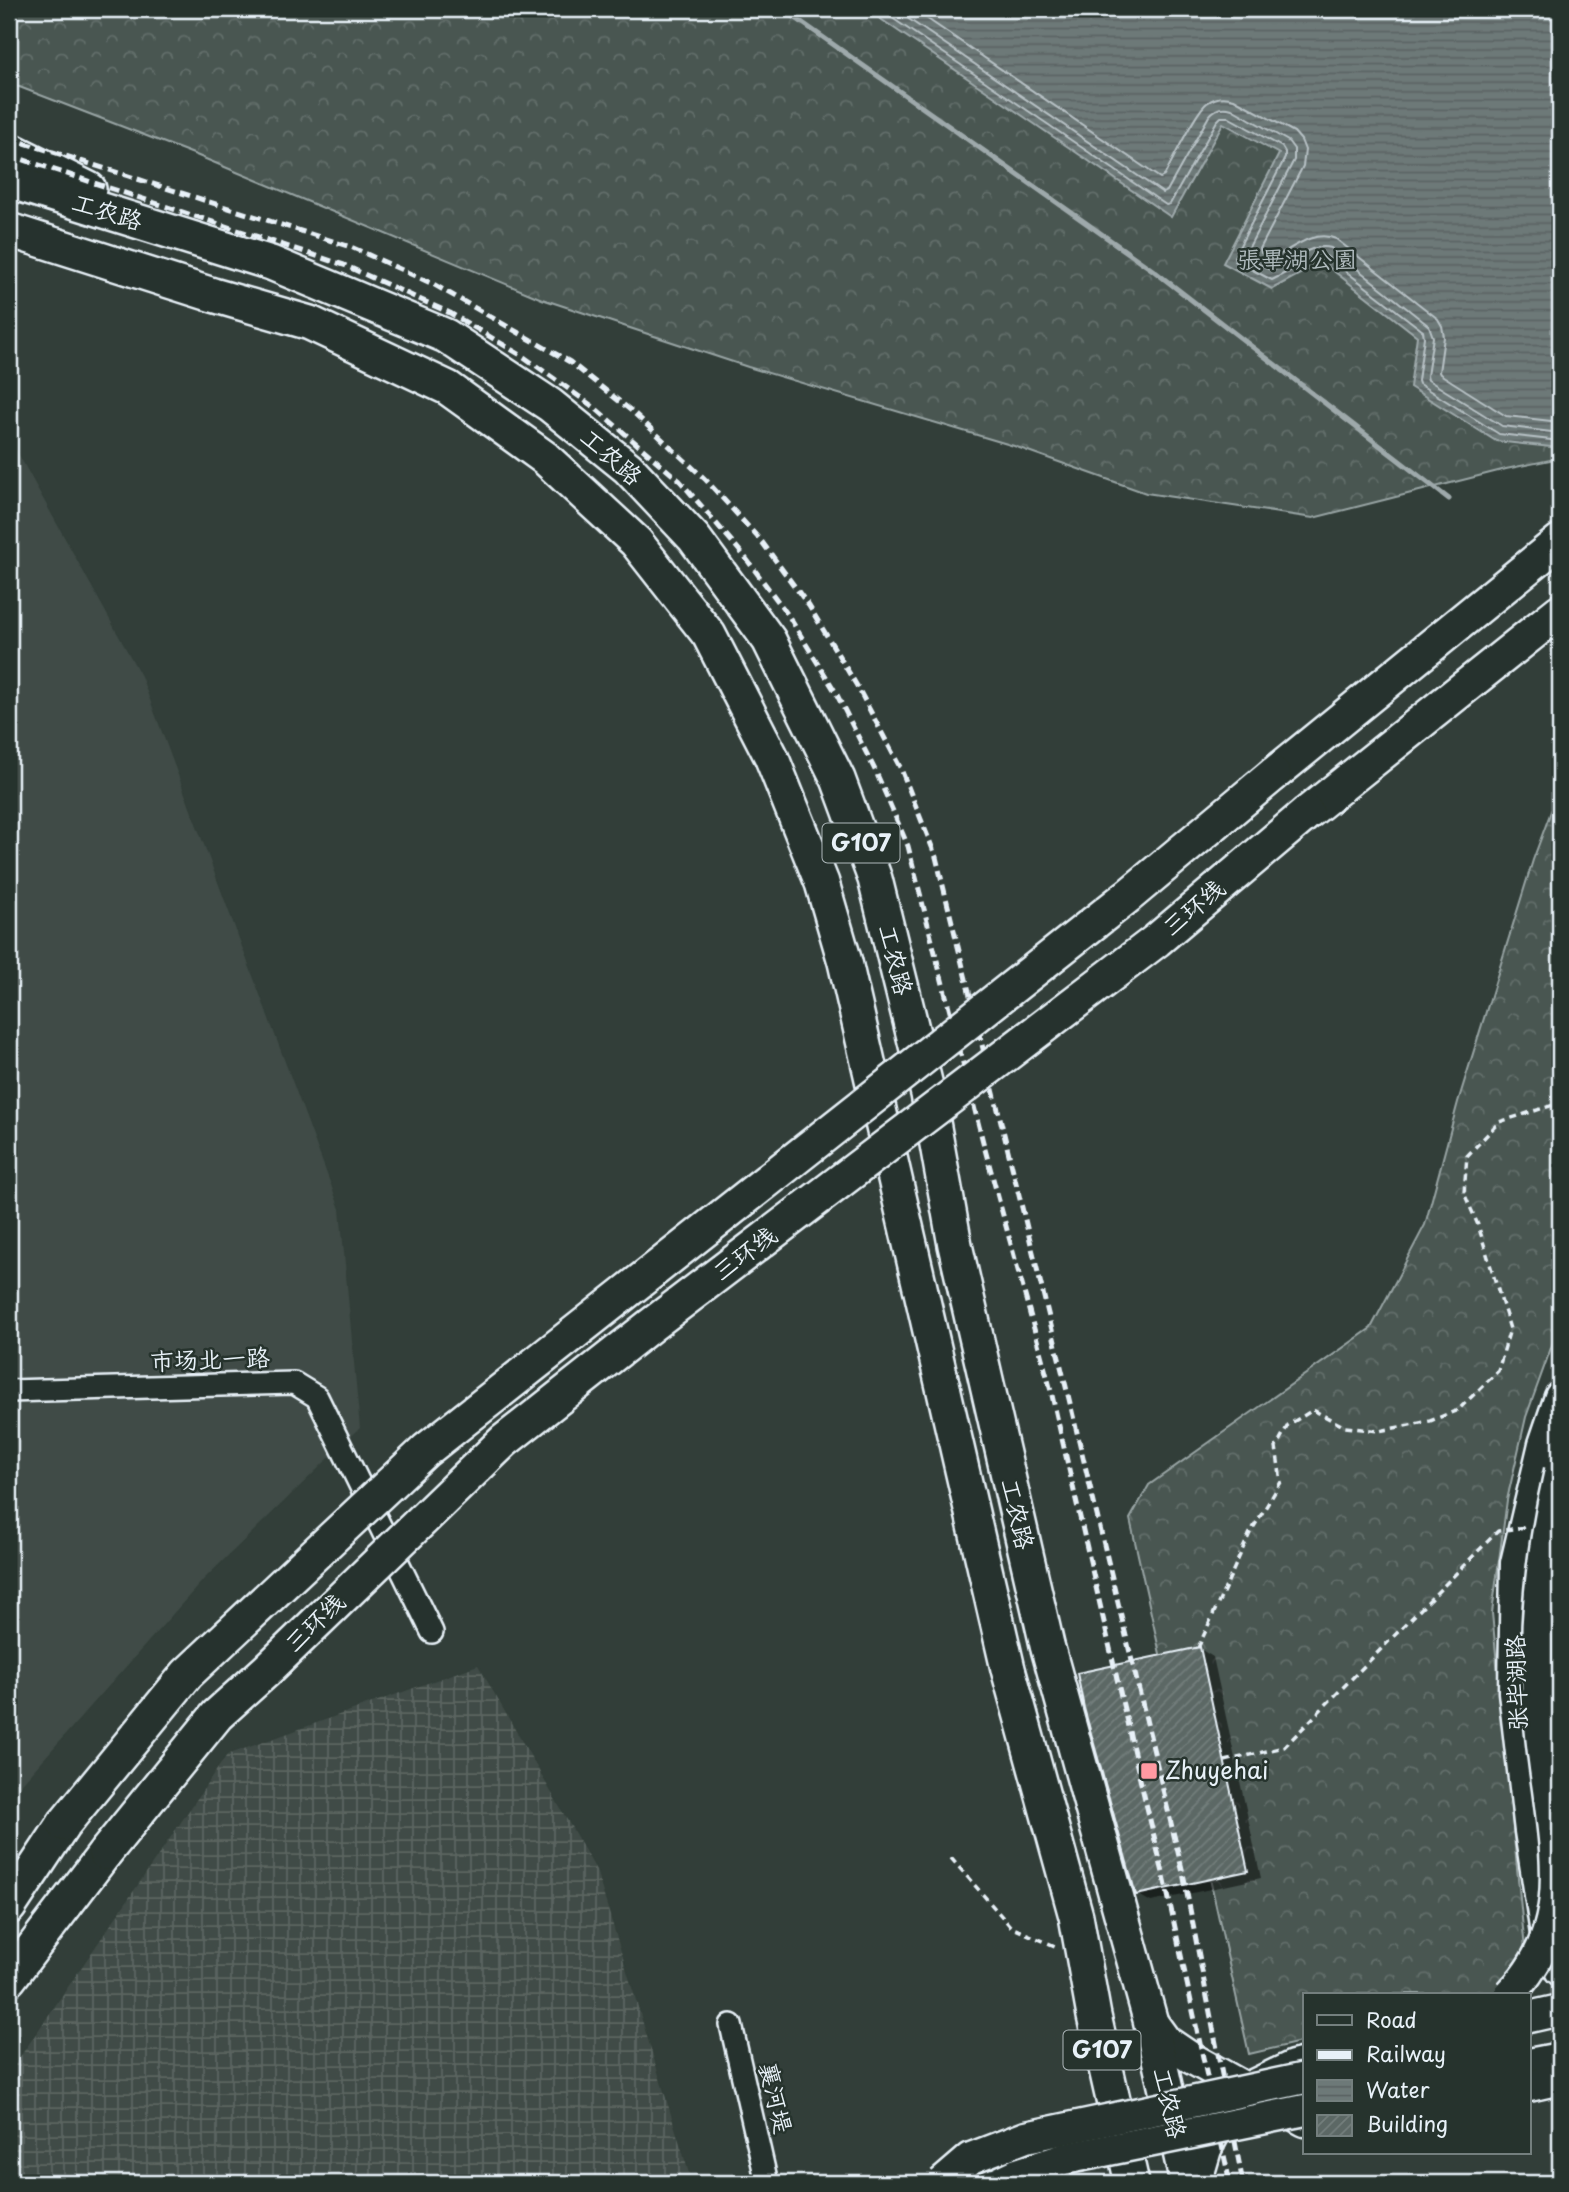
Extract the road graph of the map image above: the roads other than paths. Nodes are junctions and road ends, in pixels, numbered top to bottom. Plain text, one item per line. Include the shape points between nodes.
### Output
1 (9, 149) edge
2 (9, 181) edge
3 (9, 230) edge
4 (182, 235) junction
5 (1560, 541) edge
6 (1560, 611) edge
7 (9, 1391) edge
8 (1560, 1397) edge
9 (1560, 1471) edge
10 (1560, 1612) edge
11 (432, 1632) dead end
12 (1560, 1716) edge
13 (9, 1907) edge
14 (1560, 1970) edge
15 (9, 1979) edge
16 (1511, 1993) edge
17 (1560, 2010) edge
18 (1530, 2017) edge
19 (1150, 2019) junction
20 (731, 2025) dead end
21 (1560, 2027) edge
22 (1530, 2034) edge
23 (1560, 2058) edge
24 (1303, 2064) edge
25 (1530, 2064) edge
26 (1303, 2078) edge
27 (1560, 2079) edge
28 (1530, 2086) edge
29 (1245, 2089) junction
30 (1303, 2110) edge
31 (1303, 2120) edge
32 (767, 2183) edge
33 (942, 2183) edge
34 (998, 2183) edge
35 (1132, 2183) edge
36 (1186, 2183) edge
37 (1196, 2183) edge

1 - 4 highway
2 - 4 highway, 工农路 / G107
3 - 35 highway, 工农路 / G107 via 310,323 448,388 545,458 636,542 709,635 771,756 822,883 841,949 1008,1669 1076,1916
4 - 19 highway, 工农路 / G107 via 271,263 446,336 550,405 628,468 694,538 769,640 838,779 874,879 928,1094 955,1245 1047,1645
5 - 13 highway, 三环线, bridge via 1128,896 426,1450 187,1674 64,1824
6 - 15 highway, 三环线, bridge via 1307,813 1157,940 504,1441 217,1715
7 - 11 street, 市场北一路 via 294,1383 317,1397
8 - 14 main road, 张毕湖路 via 1516,1563 1514,1692 1547,1940
9 - 16 main road, bridge via 1544,1559 1537,1668 1558,1886 1553,1922 1540,1956
10 - 12 main road, 张毕湖路
17 - 18 main road
19 - 29 main road via 1166,2041
19 - 36 highway, 工农路 / G107
20 - 32 street, 襄河堤
21 - 22 main road
23 - 25 main road
24 - 29 main road
26 - 33 main road, bridge via 1026,2137 971,2158
27 - 28 main road
29 - 31 main road
29 - 37 main road via 1230,2103 1206,2148
30 - 34 main road, bridge via 1064,2159

